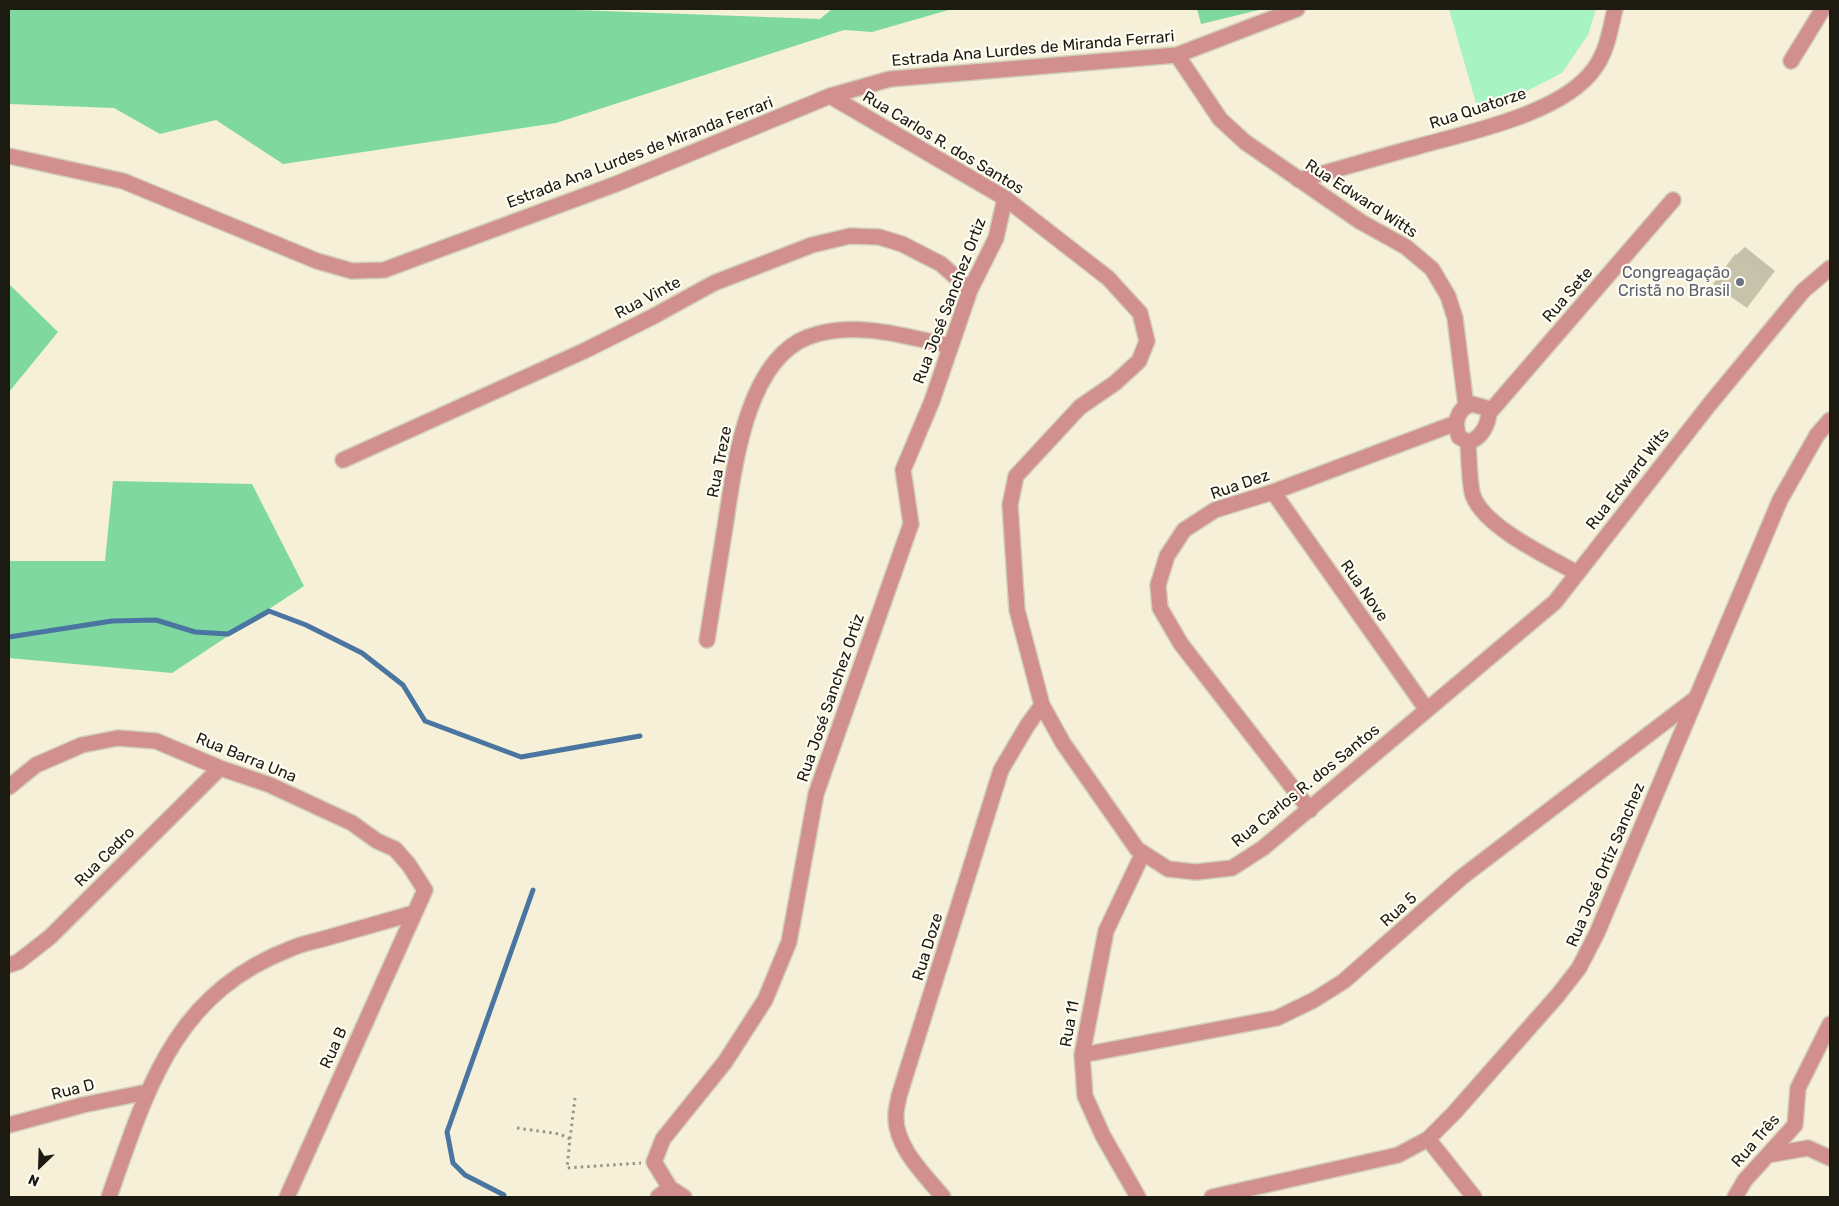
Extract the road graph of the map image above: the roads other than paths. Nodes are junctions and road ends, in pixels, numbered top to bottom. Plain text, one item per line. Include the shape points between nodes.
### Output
1 (1298, 9) edge
2 (1615, 9) edge
3 (1824, 9) edge
4 (1177, 55) junction
5 (1791, 61) dead end
6 (830, 96) junction
7 (9, 156) edge
8 (1299, 180) junction
9 (1005, 198) junction
10 (1673, 200) dead end
11 (1830, 268) edge
12 (970, 290) junction
13 (950, 346) junction
14 (1466, 406) junction
15 (1489, 413) junction
16 (1830, 420) edge
17 (1456, 423) junction
18 (1468, 442) junction
19 (343, 460) dead end
20 (1273, 492) junction
21 (1577, 573) junction
22 (707, 640) dead end
23 (1696, 698) junction
24 (1042, 705) junction
25 (1427, 710) junction
26 (220, 768) junction
27 (9, 787) edge
28 (1310, 810) junction
29 (1143, 853) junction
30 (414, 914) junction
31 (9, 965) edge
32 (1830, 1024) edge
33 (1082, 1055) junction
34 (147, 1092) junction
35 (9, 1125) edge
36 (1428, 1139) junction
37 (1768, 1155) junction
38 (1830, 1158) edge
39 (664, 1193) edge
40 (109, 1197) edge
41 (287, 1197) edge
42 (684, 1197) edge
43 (942, 1197) edge
44 (1138, 1197) edge
45 (1212, 1197) edge
46 (1474, 1197) edge
47 (1735, 1197) edge

1 - 4 street, Estrada Ana Lurdes de Miranda Ferrari
2 - 8 street, Rua Quatorze via 1607,46 1594,69 1577,87 1540,108 1492,125
3 - 5 street
4 - 6 street, Estrada Ana Lurdes de Miranda Ferrari via 890,79
4 - 8 street, Rua Edward Witts via 1220,119 1245,142
6 - 7 street, Estrada Ana Lurdes de Miranda Ferrari via 616,184 384,270 352,271 318,261 123,181
6 - 9 street, Rua Carlos R. dos Santos
8 - 14 street, Rua Edward Witts via 1362,222 1406,246 1432,269 1448,296 1455,318
9 - 12 street, Rua José Sanchez Ortiz via 996,238
9 - 24 street, Rua Carlos R. dos Santos via 1108,278 1140,313 1147,341 1139,361 1115,383 1080,407 1016,476 1010,505 1016,610
10 - 15 street, Rua Sete
11 - 21 street, Rua Edward Wits via 1804,291
12 - 13 street, Rua José Sanchez Ortiz
12 - 19 street, Rua Vinte via 941,264 902,244 879,237 850,236 812,245 714,282 584,351
13 - 22 street, Rua Treze via 876,330 830,332 807,338 788,350 774,365 756,393 740,438
13 - 39 street, Rua José Sanchez Ortiz via 932,401 903,470 911,524 816,794 789,942 765,1000 725,1062 663,1139 654,1162
14 - 15 street via 1482,406
14 - 17 street
15 - 18 street via 1485,428
16 - 23 street, Rua José Ortiz Sanchez via 1817,435 1780,500
17 - 18 street via 1459,438
17 - 20 street, Rua Dez
18 - 21 street via 1472,494 1488,519
20 - 25 street, Rua Nove
20 - 28 street, Rua Dez via 1215,510 1184,530 1167,556 1158,585 1160,608 1180,644
21 - 25 street, Rua Carlos R. dos Santos via 1555,602
23 - 33 street, Rua 5 via 1462,877 1344,981 1314,1000 1277,1018
23 - 36 street, Rua José Ortiz Sanchez via 1598,933 1579,968
24 - 29 street, Rua Carlos R. dos Santos via 1063,743
24 - 43 street, Rua Doze via 1001,770 899,1096 895,1116 899,1135
25 - 28 street, Rua Carlos R. dos Santos
26 - 27 street, Rua Barra Una via 156,741 118,738 82,745 36,766
26 - 30 street, Rua Barra Una via 270,785 352,823 377,841 395,848 425,890
26 - 31 street, Rua Cedro via 50,937 18,962
28 - 29 street, Rua Carlos R. dos Santos via 1232,868 1196,872 1168,869
29 - 33 street, Rua 11 via 1106,931
30 - 34 street via 290,948 238,974 201,1005 180,1034
30 - 41 street, Rua B
32 - 37 street, Rua Três via 1798,1088 1795,1125
33 - 44 street, Rua 11 via 1085,1096 1103,1136
34 - 35 street, Rua D
34 - 40 street
36 - 45 street, Rua José Ortiz Sanchez via 1398,1155
36 - 46 street
37 - 38 street via 1808,1148
37 - 47 street, Rua Três via 1745,1180
39 - 42 street

